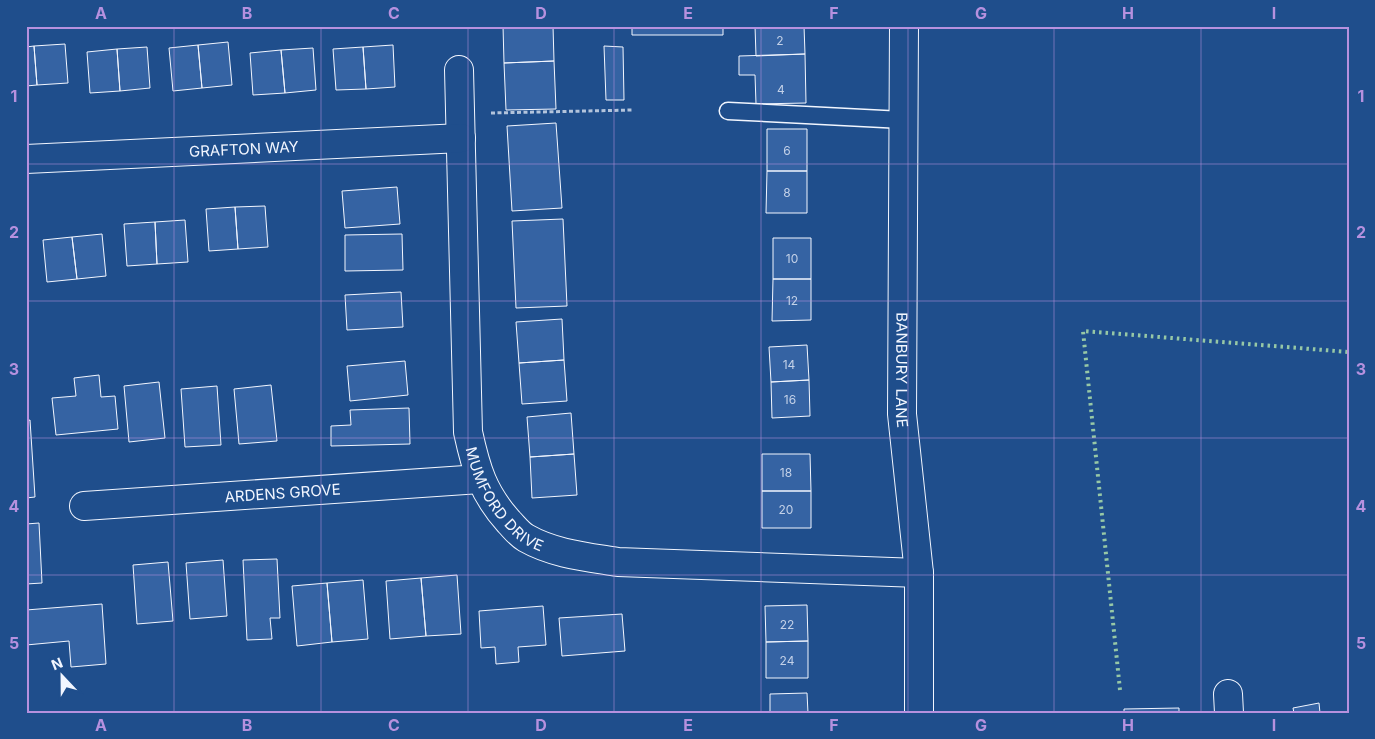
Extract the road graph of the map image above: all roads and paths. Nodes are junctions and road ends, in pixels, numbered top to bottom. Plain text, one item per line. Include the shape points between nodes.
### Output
1 (904, 26) edge
2 (459, 70) dead end
3 (633, 110) dead end
4 (728, 111) dead end
5 (903, 120) junction
6 (461, 126) junction
7 (26, 159) edge
8 (480, 479) junction
9 (84, 506) dead end
10 (919, 573) junction
11 (918, 713) edge

1 - 5 street, BANBURY LANE
2 - 6 street, MUMFORD DRIVE
3 - 6 path
4 - 5 lane
5 - 10 street, BANBURY LANE via 902,414
6 - 7 street, GRAFTON WAY
6 - 8 street, MUMFORD DRIVE via 468,432
8 - 9 street, ARDENS GROVE
8 - 10 street, MUMFORD DRIVE via 494,505 524,537 574,555 618,562
10 - 11 street, BANBURY LANE

